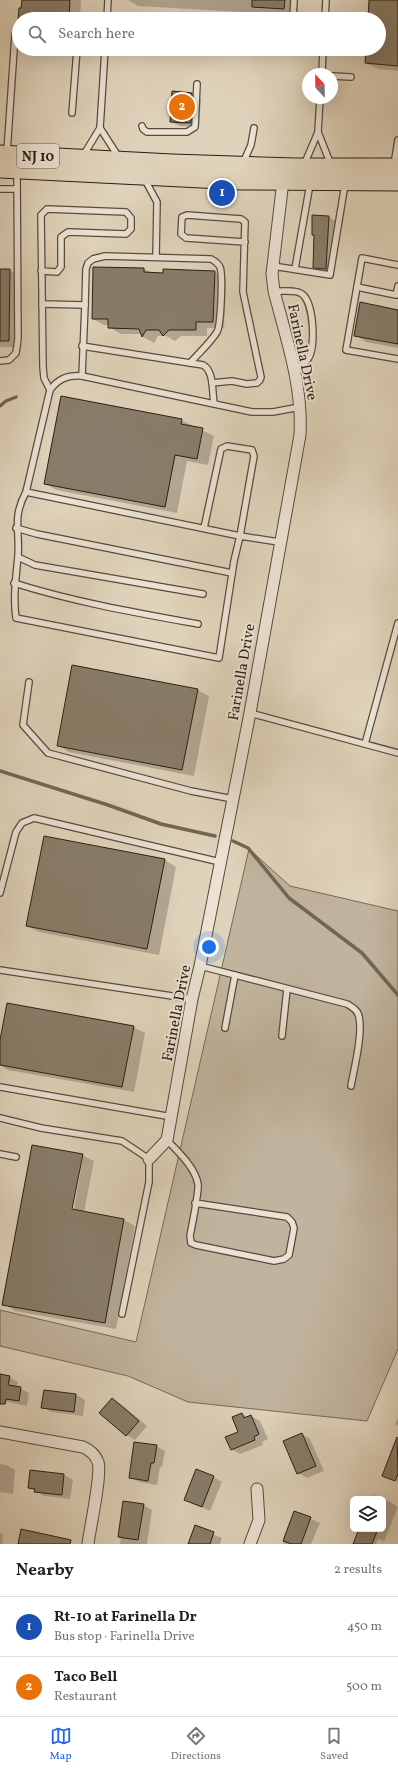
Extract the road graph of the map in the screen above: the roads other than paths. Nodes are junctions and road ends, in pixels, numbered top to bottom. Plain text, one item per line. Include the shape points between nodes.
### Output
1 (108, 0) edge
2 (294, 0) edge
3 (326, 0) edge
4 (107, 12) edge
5 (293, 12) edge
6 (325, 12) edge
7 (14, 56) edge
8 (76, 56) edge
9 (105, 56) edge
10 (323, 56) edge
11 (322, 68) edge
12 (338, 76) edge
13 (351, 77) dead end
14 (197, 84) dead end
15 (320, 104) edge
16 (72, 113) dead end
17 (142, 126) dead end
18 (100, 128) junction
19 (254, 128) dead end
20 (318, 132) junction
21 (398, 140) edge
22 (77, 159) junction
23 (122, 161) junction
24 (6, 162) edge
25 (242, 165) junction
26 (331, 167) junction
27 (307, 174) junction
28 (144, 177) junction
29 (396, 178) edge
30 (283, 182) junction
31 (345, 182) junction
32 (0, 189) edge
33 (17, 189) junction
34 (245, 242) junction
35 (156, 257) junction
36 (398, 265) edge
37 (273, 266) junction
38 (295, 269) junction
39 (41, 271) junction
40 (357, 286) junction
41 (398, 286) edge
42 (274, 291) junction
43 (42, 304) junction
44 (84, 305) junction
45 (82, 346) junction
46 (398, 359) edge
47 (0, 361) edge
48 (190, 363) junction
49 (293, 369) junction
50 (82, 376) junction
51 (212, 383) junction
52 (50, 390) junction
53 (214, 403) junction
54 (301, 407) junction
55 (26, 492) junction
56 (16, 528) junction
57 (204, 528) junction
58 (240, 536) junction
59 (279, 542) junction
60 (18, 558) junction
61 (232, 573) junction
62 (14, 583) junction
63 (203, 594) dead end
64 (398, 623) edge
65 (198, 624) dead end
66 (29, 682) dead end
67 (250, 713) junction
68 (364, 744) junction
69 (398, 753) edge
70 (233, 799) junction
71 (220, 862) junction
72 (0, 893) edge
73 (200, 966) junction
74 (0, 970) edge
75 (235, 975) junction
76 (287, 990) junction
77 (192, 999) junction
78 (226, 1028) dead end
79 (282, 1036) dead end
80 (351, 1086) dead end
81 (0, 1087) edge
82 (172, 1117) junction
83 (0, 1118) edge
84 (168, 1140) junction
85 (0, 1154) edge
86 (16, 1157) dead end
87 (150, 1159) junction
88 (195, 1203) junction
89 (122, 1314) dead end
90 (0, 1432) edge
91 (257, 1489) dead end
92 (88, 1544) edge
93 (250, 1544) edge

1 - 4 lane
2 - 5 lane
3 - 6 lane
7 - 24 lane
8 - 16 lane
9 - 18 lane
10 - 11 lane
12 - 13 lane
14 - 17 lane via 195,127 191,131 146,132
15 - 20 lane
18 - 22 lane via 86,151
18 - 23 lane
19 - 25 lane via 251,145
20 - 26 lane
20 - 27 lane
21 - 29 lane
22 - 23 main road, NJ 10
22 - 24 main road, NJ 10
23 - 25 main road, NJ 10
24 - 28 main road, NJ 10
24 - 33 lane
25 - 27 main road, NJ 10
26 - 27 main road, NJ 10
26 - 29 main road, NJ 10
27 - 30 main road, NJ 10
27 - 31 main road, NJ 10
27 - 38 lane
28 - 30 main road, NJ 10
28 - 35 lane via 156,202
29 - 31 main road, NJ 10
30 - 37 street, Farinella Drive
31 - 38 lane via 330,275
32 - 33 lane
33 - 47 lane via 18,339 16,352 9,360
34 - 34 lane via 245,222 241,219 187,215 182,217 181,234 186,238
34 - 51 lane via 243,292 261,377 252,384 232,381
35 - 44 lane via 105,256 93,259 86,269
35 - 48 lane via 211,259 220,267 219,327
36 - 40 lane via 362,258
37 - 38 lane
37 - 42 street, Farinella Drive
39 - 39 lane via 41,215 47,209 126,212 131,218 131,229 126,234 68,232 61,237 61,267 57,272
39 - 43 lane
40 - 41 lane via 396,295
40 - 46 lane via 346,350
42 - 49 street, Farinella Drive
42 - 49 lane via 298,292 308,302 313,325 310,357
43 - 44 lane
43 - 52 lane via 44,372
44 - 45 lane
45 - 48 lane
45 - 50 lane
48 - 51 lane via 206,367
49 - 54 street, Farinella Drive
50 - 52 lane via 74,375 60,379
50 - 53 lane
51 - 53 lane
52 - 55 lane
53 - 54 lane via 239,410 260,412
54 - 59 street, Farinella Drive via 300,435
55 - 56 lane via 19,504
55 - 57 lane
56 - 60 lane
56 - 61 lane
57 - 58 lane
57 - 58 lane via 221,450 227,446 252,450 254,456
58 - 59 lane
58 - 61 lane
59 - 67 street, Farinella Drive
60 - 62 lane
60 - 63 lane via 35,565
61 - 62 lane via 219,658 16,618 13,602
62 - 65 lane via 134,612
64 - 68 lane
66 - 70 lane via 23,725 48,753 191,791
67 - 68 lane
67 - 70 street, Farinella Drive
68 - 69 lane
70 - 71 street, Farinella Drive
71 - 72 lane via 34,818 22,823 16,832
71 - 73 street, Farinella Drive
73 - 75 lane
73 - 77 street, Farinella Drive
74 - 77 lane
75 - 76 lane
75 - 78 lane
76 - 79 lane
76 - 80 lane via 347,1004 355,1009 359,1017 360,1033
77 - 82 street, Farinella Drive
81 - 82 lane
82 - 84 street, Farinella Drive
83 - 87 lane via 41,1128 122,1141
84 - 87 street
84 - 88 lane via 195,1176 198,1184
85 - 86 lane
87 - 89 lane via 149,1182
88 - 88 lane via 190,1236 191,1242 196,1245 274,1261 284,1260 289,1254 294,1228 287,1217
90 - 92 street via 83,1447 95,1456 100,1470
91 - 93 street via 259,1520

